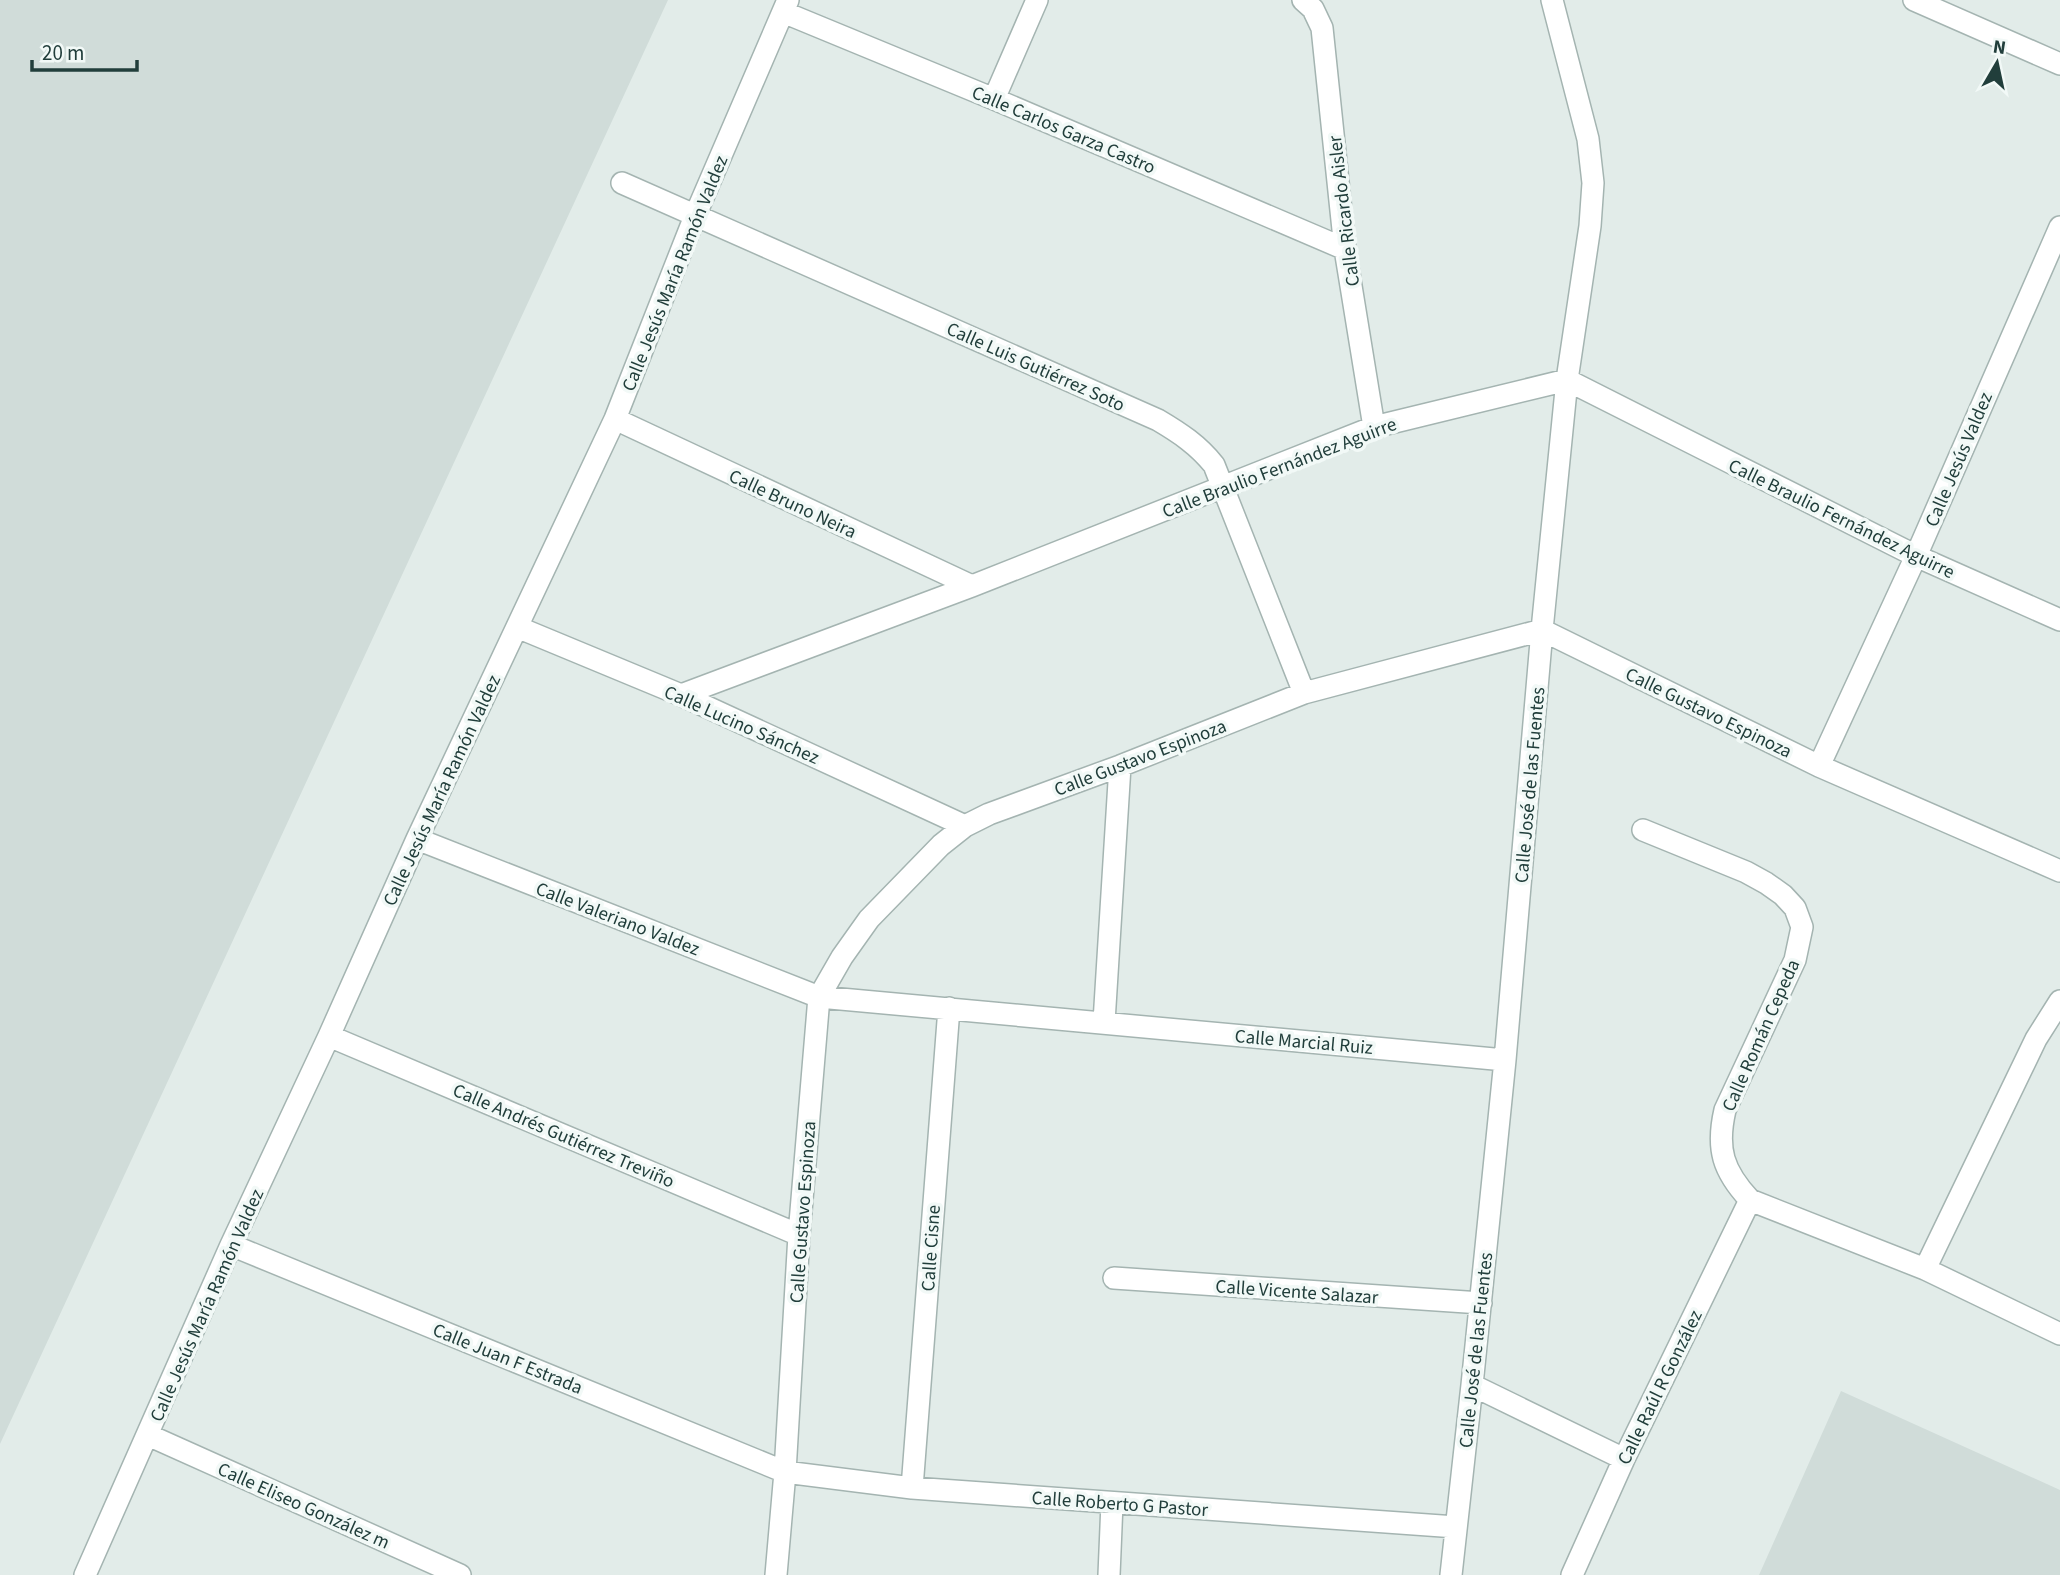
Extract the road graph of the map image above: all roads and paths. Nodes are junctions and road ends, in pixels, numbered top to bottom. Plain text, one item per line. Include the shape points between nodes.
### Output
1 (1037, 0) edge
2 (1303, 0) edge
3 (1552, 0) edge
4 (1914, 0) edge
5 (786, 6) edge
6 (2060, 64) edge
7 (994, 99) junction
8 (622, 183) dead end
9 (695, 216) junction
10 (2060, 227) edge
11 (1345, 249) junction
12 (1567, 380) junction
13 (615, 419) junction
14 (1374, 427) junction
15 (1223, 486) junction
16 (1916, 556) junction
17 (972, 586) junction
18 (2060, 620) edge
19 (517, 627) junction
20 (1542, 630) junction
21 (1304, 693) junction
22 (681, 695) junction
23 (1120, 766) junction
24 (1819, 766) junction
25 (965, 826) junction
26 (1643, 830) dead end
27 (417, 839) junction
28 (2060, 871) edge
29 (819, 997) junction
30 (2060, 1001) edge
31 (949, 1008) junction
32 (1104, 1022) junction
33 (329, 1036) junction
34 (1505, 1060) junction
35 (1751, 1200) junction
36 (799, 1235) junction
37 (231, 1245) junction
38 (1925, 1269) junction
39 (1114, 1278) dead end
40 (1481, 1303) junction
41 (2060, 1334) edge
42 (1472, 1385) junction
43 (148, 1435) junction
44 (1624, 1459) junction
45 (785, 1472) junction
46 (912, 1488) junction
47 (1112, 1503) junction
48 (1456, 1527) junction
49 (85, 1575) edge
50 (460, 1575) edge
51 (776, 1575) edge
52 (1109, 1575) edge
53 (1451, 1575) edge
54 (1572, 1575) edge

1 - 7 street
2 - 11 street, Calle Ricardo Aisler via 1322,28
3 - 12 street, Calle José de las Fuentes via 1588,139 1593,183
4 - 6 street
5 - 7 street, Calle Carlos Garza Castro
5 - 9 street, Calle Jesús María Ramón Valdez
7 - 11 street, Calle Carlos Garza Castro
8 - 9 street, Calle Luis Gutiérrez Soto
9 - 13 street, Calle Jesús María Ramón Valdez
9 - 15 street, Calle Luis Gutiérrez Soto via 1158,420 1204,452
10 - 16 street, Calle Jesús Valdez
11 - 14 street, Calle Ricardo Aisler
12 - 14 street, Calle Braulio Fernández Aguirre
12 - 16 street, Calle Braulio Fernández Aguirre
12 - 20 street, Calle José de las Fuentes
13 - 17 street, Calle Bruno Neira
13 - 19 street, Calle Jesús María Ramón Valdez
14 - 15 street, Calle Braulio Fernández Aguirre
15 - 17 street, Calle Braulio Fernández Aguirre
15 - 21 street, Calle Luis Gutiérrez Soto
16 - 18 street, Calle Braulio Fernández Aguirre
16 - 24 street, Calle Jesús Valdez
17 - 22 street, Calle Braulio Fernández Aguirre
19 - 22 street, Calle Lucino Sánchez
19 - 27 street, Calle Jesús María Ramón Valdez
20 - 21 street, Calle Gustavo Espinoza
20 - 24 street, Calle Gustavo Espinoza
20 - 34 street, Calle José de las Fuentes
21 - 23 street, Calle Gustavo Espinoza
22 - 25 street, Calle Lucino Sánchez
23 - 25 street, Calle Gustavo Espinoza
23 - 32 street
24 - 28 street, Calle Gustavo Espinoza
25 - 29 street, Calle Gustavo Espinoza via 918,866 869,919
26 - 35 street, Calle Román Cepeda via 1766,883 1795,908 1802,927 1795,960 1725,1110 1720,1131 1727,1167
27 - 29 street, Calle Valeriano Valdez
27 - 33 street, Calle Jesús María Ramón Valdez
29 - 31 street, Calle Marcial Ruiz
29 - 36 street, Calle Gustavo Espinoza
30 - 38 street via 2036,1039
31 - 32 street, Calle Marcial Ruiz
31 - 46 street, Calle Cisne
32 - 34 street, Calle Marcial Ruiz
33 - 36 street, Calle Andrés Gutiérrez Treviño
33 - 37 street, Calle Jesús María Ramón Valdez
34 - 40 street, Calle José de las Fuentes
35 - 38 street
35 - 44 street, Calle Raúl R González
36 - 45 street, Calle Gustavo Espinoza
37 - 43 street, Calle Jesús María Ramón Valdez
37 - 45 street, Calle Juan F Estrada
38 - 41 street
39 - 40 street, Calle Vicente Salazar
40 - 42 street, Calle José de las Fuentes
42 - 44 street
42 - 48 street, Calle José de las Fuentes
43 - 49 street, Calle Jesús María Ramón Valdez
43 - 50 street, Calle Eliseo González m
44 - 54 street, Calle Raúl R González
45 - 46 street, Calle Roberto G Pastor
45 - 51 street, Calle Gustavo Espinoza
46 - 47 street, Calle Roberto G Pastor
47 - 48 street, Calle Roberto G Pastor
47 - 52 street
48 - 53 street, Calle José de las Fuentes

